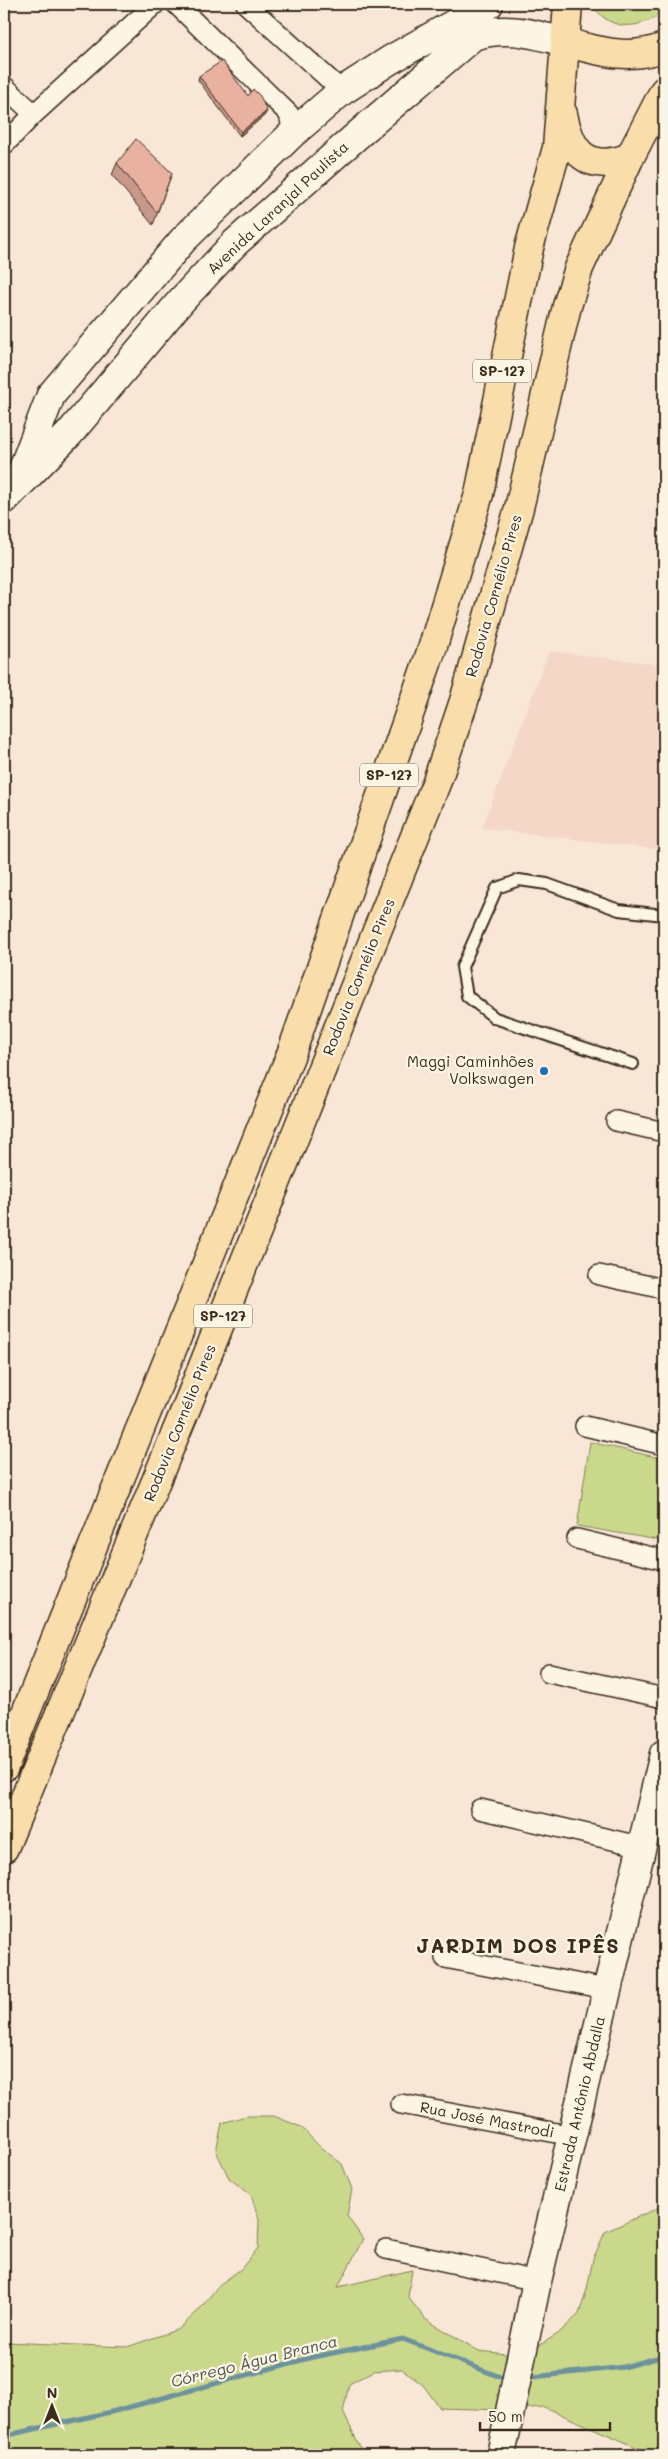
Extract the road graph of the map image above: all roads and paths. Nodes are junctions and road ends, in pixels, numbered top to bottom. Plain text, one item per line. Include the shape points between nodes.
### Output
1 (155, 4) edge
2 (176, 4) edge
3 (246, 4) edge
4 (489, 4) edge
5 (568, 4) edge
6 (564, 42) junction
7 (664, 47) edge
8 (4, 86) edge
9 (342, 91) junction
10 (664, 91) edge
11 (560, 98) junction
12 (34, 114) junction
13 (293, 133) junction
14 (4, 145) edge
15 (335, 154) junction
16 (630, 157) junction
17 (113, 322) junction
18 (157, 329) junction
19 (51, 395) junction
20 (70, 434) junction
21 (10, 494) edge
22 (664, 915) edge
23 (633, 1064) dead end
24 (616, 1121) dead end
25 (664, 1132) edge
26 (599, 1275) dead end
27 (664, 1289) edge
28 (585, 1426) dead end
29 (664, 1445) edge
30 (577, 1539) dead end
31 (664, 1560) edge
32 (549, 1673) dead end
33 (664, 1698) edge
34 (664, 1754) edge
35 (4, 1767) edge
36 (480, 1809) dead end
37 (643, 1847) junction
38 (4, 1848) edge
39 (445, 1958) dead end
40 (606, 1989) junction
41 (401, 2104) dead end
42 (573, 2136) junction
43 (386, 2249) dead end
44 (537, 2281) junction
45 (500, 2455) edge

1 - 12 street
2 - 13 street via 289,114
3 - 9 street
4 - 9 street, Avenida Laranjal Paulista
5 - 6 main road, SP-127
6 - 7 main road via 614,53 639,54
6 - 11 main road, SP-127
6 - 15 street, Avenida Laranjal Paulista via 513,30 489,31 474,36
8 - 12 street
9 - 13 street, Avenida Laranjal Paulista
9 - 15 street via 356,108 356,114
10 - 16 main road, Rodovia Cornélio Pires / SP-127
11 - 16 main road via 568,132 577,152 588,160 604,164
11 - 35 main road, SP-127 via 556,148 529,248 478,494 433,646 291,1054
12 - 14 street
13 - 17 street, Avenida Laranjal Paulista via 183,240
15 - 18 street, Avenida Laranjal Paulista via 235,243
16 - 38 main road, Rodovia Cornélio Pires / SP-127 via 579,268 519,508 464,701 437,781 187,1406
17 - 18 street via 115,334 124,340 135,339
17 - 19 street, Avenida Laranjal Paulista
18 - 20 street, Avenida Laranjal Paulista
19 - 20 street via 56,417
19 - 21 street, Avenida Laranjal Paulista
20 - 21 street, Avenida Laranjal Paulista
22 - 23 lane via 619,910 547,884 519,880 498,888 462,967 467,996 494,1018
24 - 25 street
26 - 27 street
28 - 29 street
30 - 31 street
32 - 33 street
34 - 37 street, Estrada Antônio Abdalla
36 - 37 street
37 - 40 street, Estrada Antônio Abdalla
39 - 40 street
40 - 42 street, Estrada Antônio Abdalla
41 - 42 street, Rua José Mastrodi
42 - 44 street, Estrada Antônio Abdalla
43 - 44 street
44 - 45 street, Estrada Antônio Abdalla

